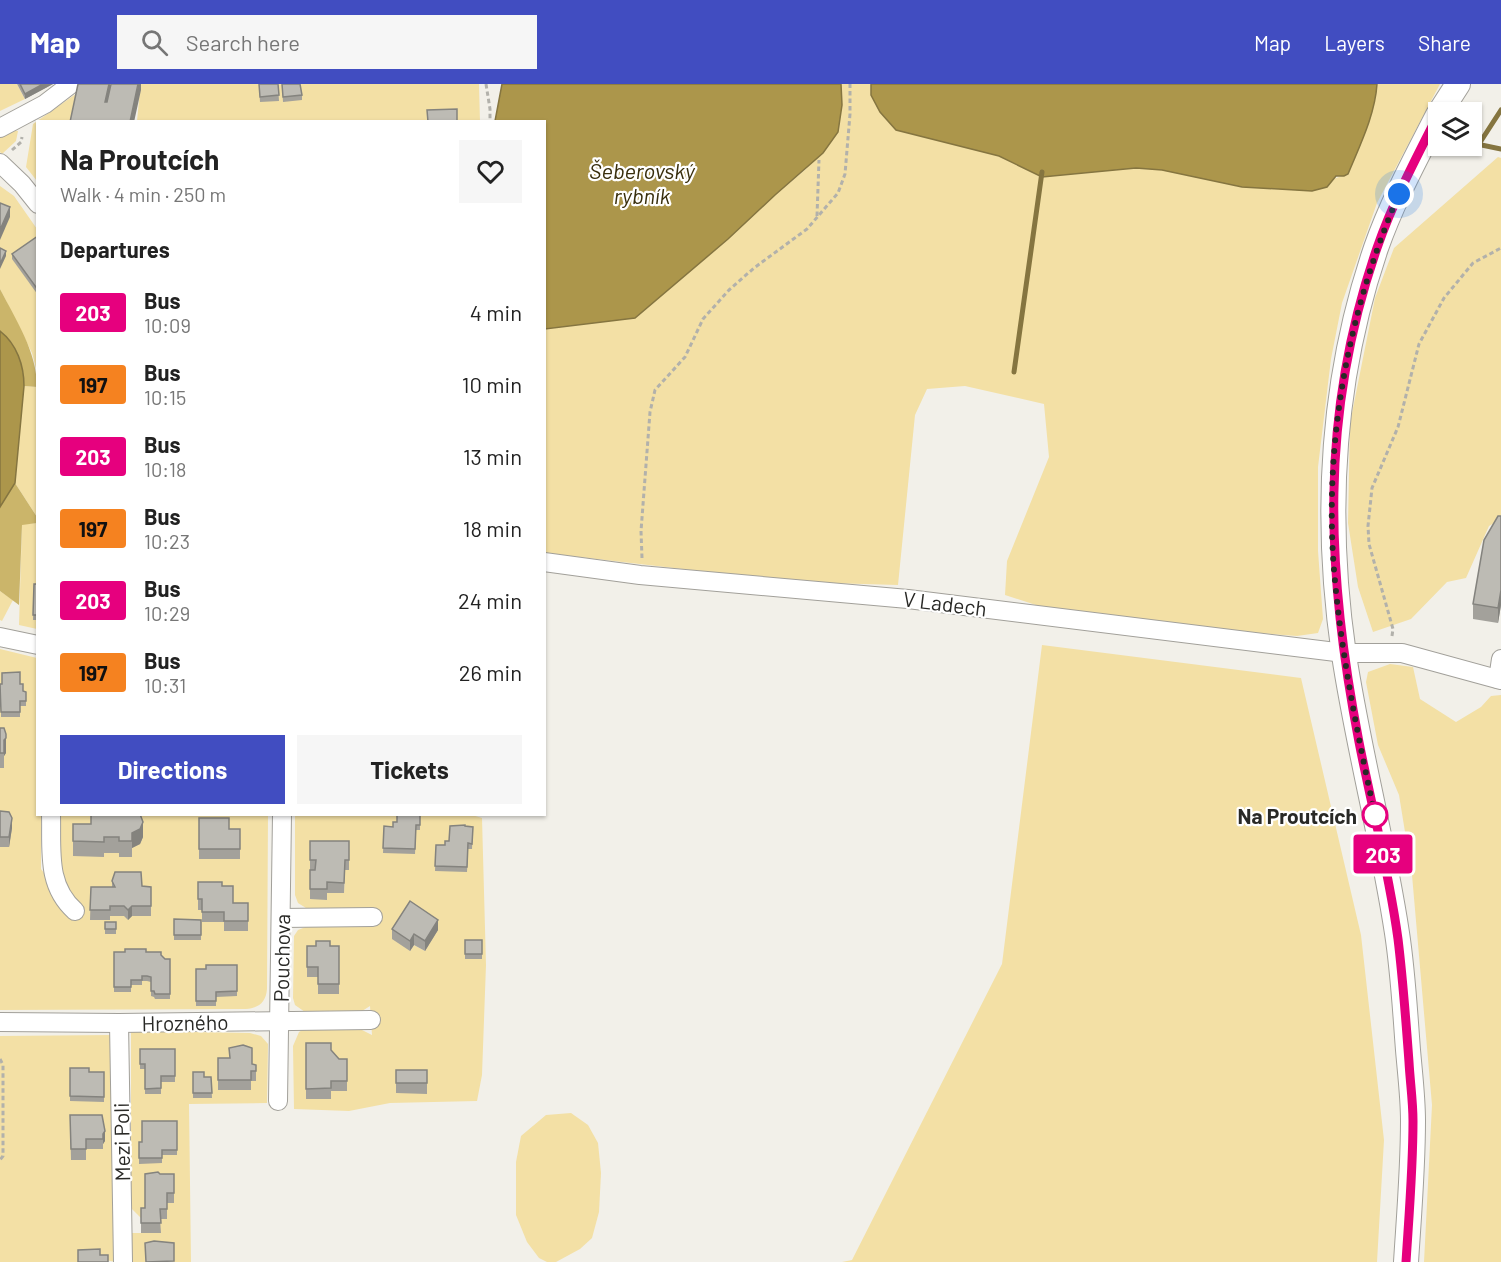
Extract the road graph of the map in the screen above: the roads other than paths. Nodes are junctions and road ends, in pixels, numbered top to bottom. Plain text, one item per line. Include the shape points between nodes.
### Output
1 (71, 84) edge
2 (1458, 84) edge
3 (1447, 102) edge
4 (0, 128) edge
5 (1428, 135) edge
6 (0, 163) edge
7 (36, 202) edge
8 (546, 562) edge
9 (0, 637) edge
10 (36, 645) edge
11 (1344, 653) junction
12 (1501, 659) edge
13 (1499, 680) edge
14 (51, 816) edge
15 (282, 816) edge
16 (75, 911) dead end
17 (373, 917) dead end
18 (281, 918) junction
19 (371, 1020) dead end
20 (280, 1021) junction
21 (0, 1022) edge
22 (119, 1023) junction
23 (278, 1101) dead end
24 (123, 1262) edge
25 (1406, 1262) edge

1 - 4 street via 45,104
2 - 3 main road
5 - 11 main road via 1376,249 1345,370 1333,487 1334,568
6 - 7 street
8 - 11 street, V Ladech via 640,575 908,598
9 - 10 street
11 - 13 street, V Ladech via 1418,656
11 - 25 main road via 1389,885 1403,983 1413,1119
12 - 13 street
14 - 16 street via 49,873 59,894
15 - 18 street, Pouchova
17 - 18 street
18 - 20 street, Pouchova
19 - 20 street, Hrozného
20 - 22 street, Hrozného
20 - 23 street, Pouchova
21 - 22 street, Hrozného
22 - 24 street, Mezi Poli

